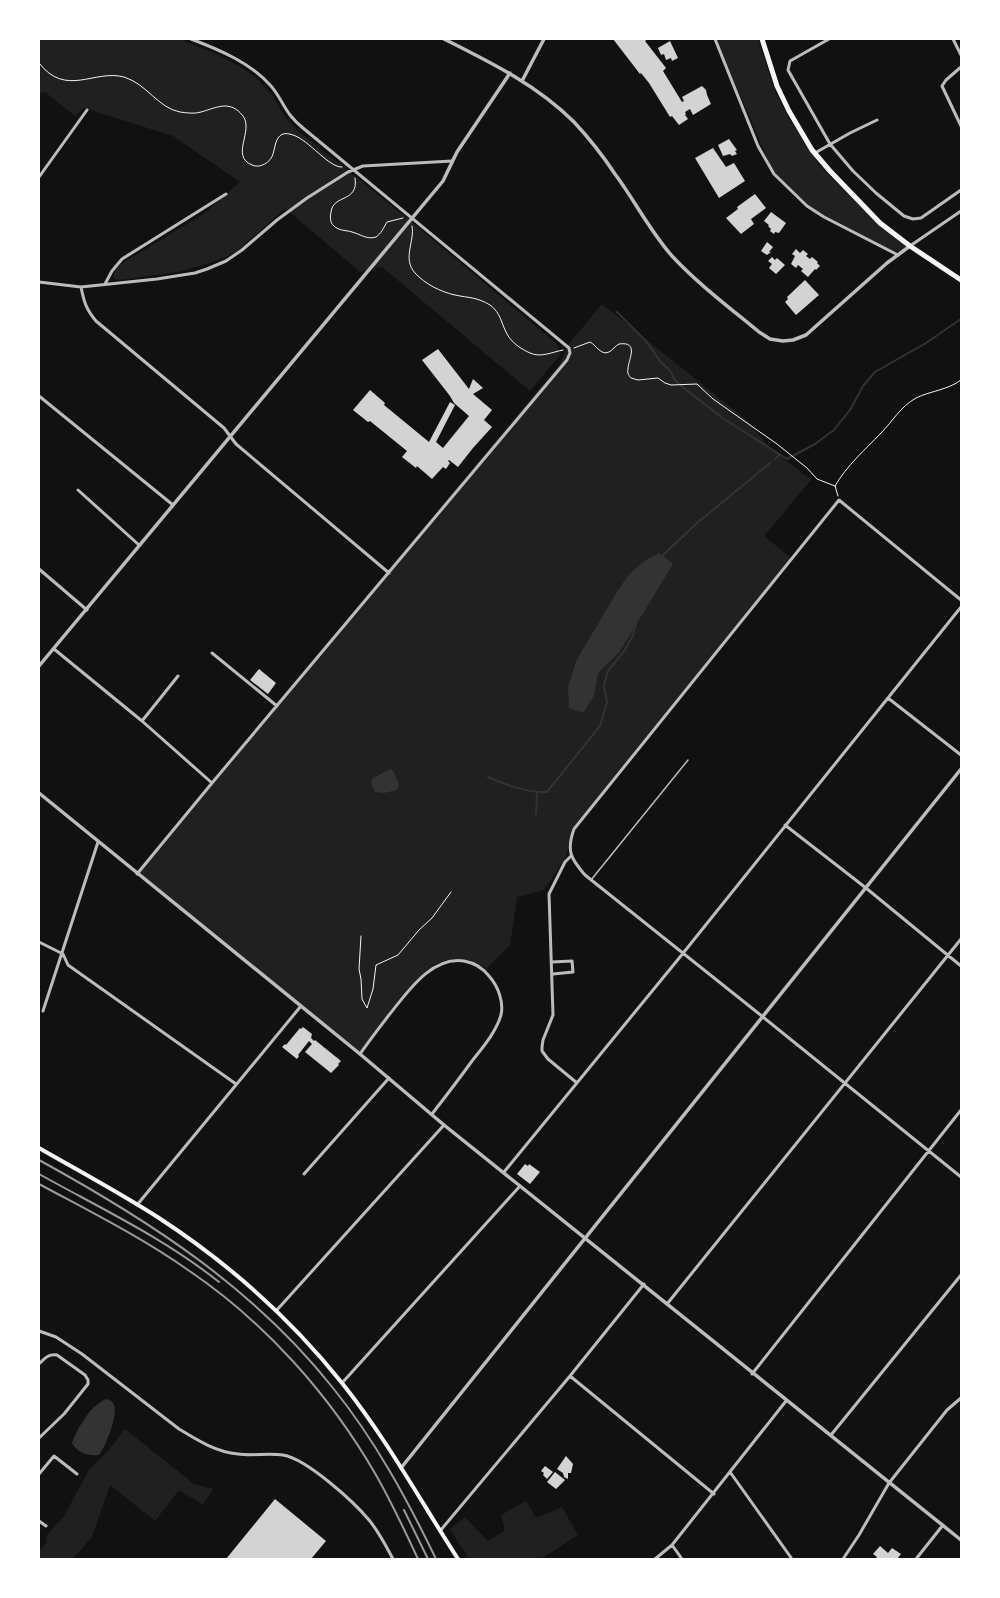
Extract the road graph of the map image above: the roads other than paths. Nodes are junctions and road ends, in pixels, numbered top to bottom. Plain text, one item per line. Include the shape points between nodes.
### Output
1 (192, 39) edge
2 (444, 39) edge
3 (544, 39) edge
4 (715, 39) edge
5 (762, 39) edge
6 (829, 39) edge
7 (953, 39) edge
8 (961, 55) edge
9 (961, 67) edge
10 (510, 73) junction
11 (522, 81) junction
12 (87, 110) dead end
13 (877, 120) dead end
14 (961, 126) edge
15 (830, 144) junction
16 (815, 153) junction
17 (452, 161) junction
18 (354, 169) junction
19 (39, 178) edge
20 (961, 190) edge
21 (226, 194) dead end
22 (961, 211) edge
23 (411, 218) junction
24 (910, 246) junction
25 (898, 255) junction
26 (961, 280) edge
27 (39, 282) edge
28 (105, 284) junction
29 (81, 287) junction
30 (39, 396) edge
31 (230, 436) junction
32 (78, 490) dead end
33 (173, 505) junction
34 (139, 545) junction
35 (39, 569) edge
36 (389, 573) junction
37 (961, 600) edge
38 (961, 608) edge
39 (87, 610) junction
40 (54, 649) junction
41 (212, 653) dead end
42 (39, 666) edge
43 (178, 676) dead end
44 (888, 698) junction
45 (277, 706) junction
46 (142, 721) junction
47 (961, 755) edge
48 (688, 760) dead end
49 (961, 769) edge
50 (212, 783) junction
51 (39, 793) edge
52 (785, 825) junction
53 (98, 842) junction
54 (571, 856) junction
55 (137, 874) junction
56 (591, 880) junction
57 (866, 888) junction
58 (961, 939) edge
59 (39, 942) edge
60 (63, 954) junction
61 (683, 954) junction
62 (948, 955) junction
63 (552, 962) junction
64 (961, 966) edge
65 (553, 974) junction
66 (301, 1006) junction
67 (43, 1011) dead end
68 (763, 1017) junction
69 (360, 1054) junction
70 (389, 1078) junction
71 (577, 1083) junction
72 (236, 1084) junction
73 (845, 1084) junction
74 (961, 1110) edge
75 (432, 1114) junction
76 (444, 1124) junction
77 (39, 1148) edge
78 (928, 1151) junction
79 (504, 1172) junction
80 (304, 1174) dead end
81 (961, 1177) edge
82 (520, 1186) junction
83 (137, 1205) junction
84 (586, 1237) junction
85 (961, 1275) edge
86 (644, 1284) junction
87 (667, 1304) junction
88 (276, 1311) junction
89 (39, 1331) edge
90 (39, 1364) edge
91 (752, 1374) junction
92 (570, 1376) junction
93 (342, 1383) junction
94 (961, 1398) edge
95 (786, 1401) junction
96 (831, 1435) junction
97 (39, 1438) edge
98 (401, 1468) junction
99 (730, 1472) junction
100 (39, 1474) edge
101 (77, 1474) dead end
102 (889, 1483) junction
103 (714, 1494) junction
104 (39, 1521) edge
105 (943, 1525) junction
106 (46, 1526) dead end
107 (440, 1531) junction
108 (961, 1540) edge
109 (672, 1545) junction
110 (393, 1559) edge
111 (458, 1559) edge
112 (655, 1559) edge
113 (682, 1559) edge
114 (792, 1559) edge
115 (843, 1559) edge
116 (916, 1559) edge

1 - 18 street via 238,60 257,73 270,85 294,119
2 - 10 street
3 - 11 street
4 - 25 street via 758,146 774,174 807,206
5 - 16 highway via 777,86
6 - 15 street via 790,61 788,70
7 - 8 street
9 - 14 street via 942,86
10 - 11 street
10 - 17 street
11 - 25 street via 553,104 582,132 616,174 673,257 770,339 788,341 806,335
12 - 19 street
13 - 15 street
15 - 16 street
15 - 20 street via 853,171 904,216 921,218
16 - 24 highway via 880,223
17 - 18 street via 363,166
17 - 23 street via 443,181
18 - 23 street
18 - 28 street via 307,198 242,250 220,264 195,273
21 - 28 street via 122,258
22 - 24 street
23 - 31 street
23 - 36 street via 569,348 570,355
24 - 25 street
24 - 26 highway
27 - 29 street
28 - 29 street
29 - 31 street via 84,303 96,321 224,428
30 - 33 street
31 - 33 street
31 - 36 street via 236,444
32 - 34 street
33 - 34 street
34 - 39 street
35 - 39 street
36 - 45 street
37 - 54 street via 839,500 574,829
38 - 44 street
39 - 40 street
40 - 42 street
40 - 46 street
41 - 45 street
43 - 46 street
44 - 47 street
44 - 52 street
45 - 50 street
46 - 50 street
48 - 56 lane
49 - 57 street
50 - 55 street
51 - 53 street
52 - 57 street
52 - 61 street
53 - 55 street
53 - 60 street
54 - 56 street
54 - 63 street via 565,862 549,894
55 - 66 street
56 - 61 street
57 - 62 street
57 - 68 street
58 - 62 street
59 - 60 street
60 - 67 street
60 - 72 street via 68,966
61 - 68 street
61 - 71 street
62 - 64 street
62 - 73 street
63 - 65 street
63 - 65 street via 572,961 573,972
65 - 71 street via 553,1015 542,1044 542,1051
66 - 69 street
66 - 72 street
68 - 73 street
68 - 84 street
69 - 70 street
69 - 75 street via 428,971 444,963 459,960 483,968 498,990 502,1003 501,1014 494,1032
70 - 75 street
70 - 80 street
71 - 79 street
72 - 83 street
73 - 78 street
73 - 87 street
74 - 78 street
75 - 76 street
76 - 79 street
76 - 88 street
77 - 83 main road
78 - 81 street
78 - 91 street
79 - 82 street
82 - 84 street
82 - 93 street
83 - 88 main road via 214,1258
84 - 86 street
84 - 98 street
85 - 96 street
86 - 87 street
86 - 92 street
87 - 91 street
88 - 93 main road
89 - 110 street via 56,1336 197,1440 218,1450 236,1454 284,1455 304,1464 369,1520
90 - 97 street via 51,1354 57,1355 85,1375 88,1384 64,1414
91 - 95 street
92 - 103 street
92 - 107 street
93 - 98 main road
94 - 102 street via 947,1410
95 - 96 street
95 - 99 street
96 - 102 street
98 - 107 main road
99 - 103 street
99 - 114 street
100 - 101 street via 54,1456
102 - 105 street
102 - 115 street
103 - 109 street
104 - 106 street
105 - 108 street
105 - 116 street
107 - 111 main road
109 - 112 street
109 - 113 street

